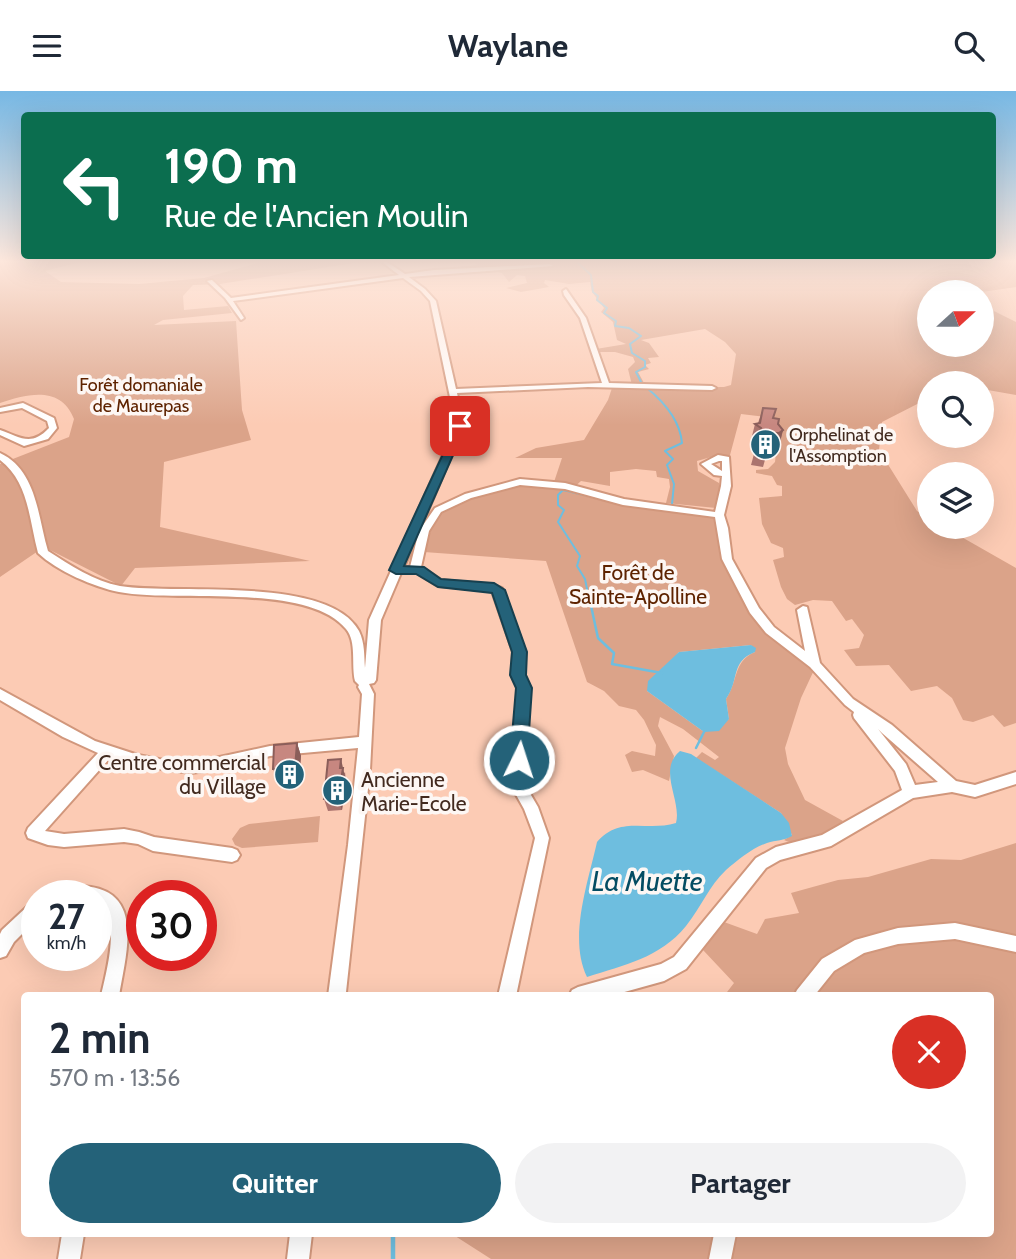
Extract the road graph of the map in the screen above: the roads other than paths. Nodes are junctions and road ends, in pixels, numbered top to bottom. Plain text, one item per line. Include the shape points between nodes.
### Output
1 (437, 317) edge
2 (583, 317) edge
3 (607, 386) junction
4 (712, 388) dead end
5 (455, 391) junction
6 (0, 410) edge
7 (0, 432) edge
8 (0, 456) edge
9 (724, 474) dead end
10 (719, 515) junction
11 (415, 569) junction
12 (396, 570) junction
13 (803, 610) dead end
14 (814, 664) junction
15 (365, 683) junction
16 (0, 694) edge
17 (849, 702) junction
18 (365, 742) junction
19 (107, 752) junction
20 (1016, 778) edge
21 (952, 786) junction
22 (910, 792) junction
23 (232, 855) dead end
24 (112, 905) edge
25 (21, 923) edge
26 (1016, 944) edge
27 (0, 950) edge
28 (111, 992) edge
29 (339, 992) edge
30 (508, 992) edge
31 (592, 992) edge
32 (806, 992) edge
33 (73, 1237) edge
34 (301, 1237) edge
35 (724, 1237) edge
36 (69, 1259) edge
37 (298, 1259) edge
38 (720, 1259) edge

1 - 5 street
2 - 3 street
3 - 4 street
3 - 5 street
5 - 12 street via 458,436
6 - 7 street via 23,405 51,420 53,428 45,437 24,443
8 - 15 street via 12,464 30,491 43,553 89,580 118,588 318,604 349,624 358,638
9 - 10 street
10 - 11 street via 520,482 444,506 424,531
10 - 14 street via 727,559 754,610 786,645
11 - 12 street
11 - 30 street via 438,583 498,590 519,652 518,675 524,688 517,784 542,838
12 - 15 street via 372,633
13 - 14 street
14 - 17 street
15 - 18 street
16 - 19 street via 52,727
17 - 21 street
17 - 22 street via 901,768
18 - 19 street via 296,747 192,767
18 - 29 street
19 - 23 street via 33,833 82,841 127,836
20 - 21 street via 975,791
21 - 22 street
22 - 31 street via 826,841 776,854 761,863 680,963 664,972
24 - 28 street via 121,929
25 - 27 street
26 - 32 street via 956,931 898,936 861,946 828,965
33 - 36 street
34 - 37 street
35 - 38 street

